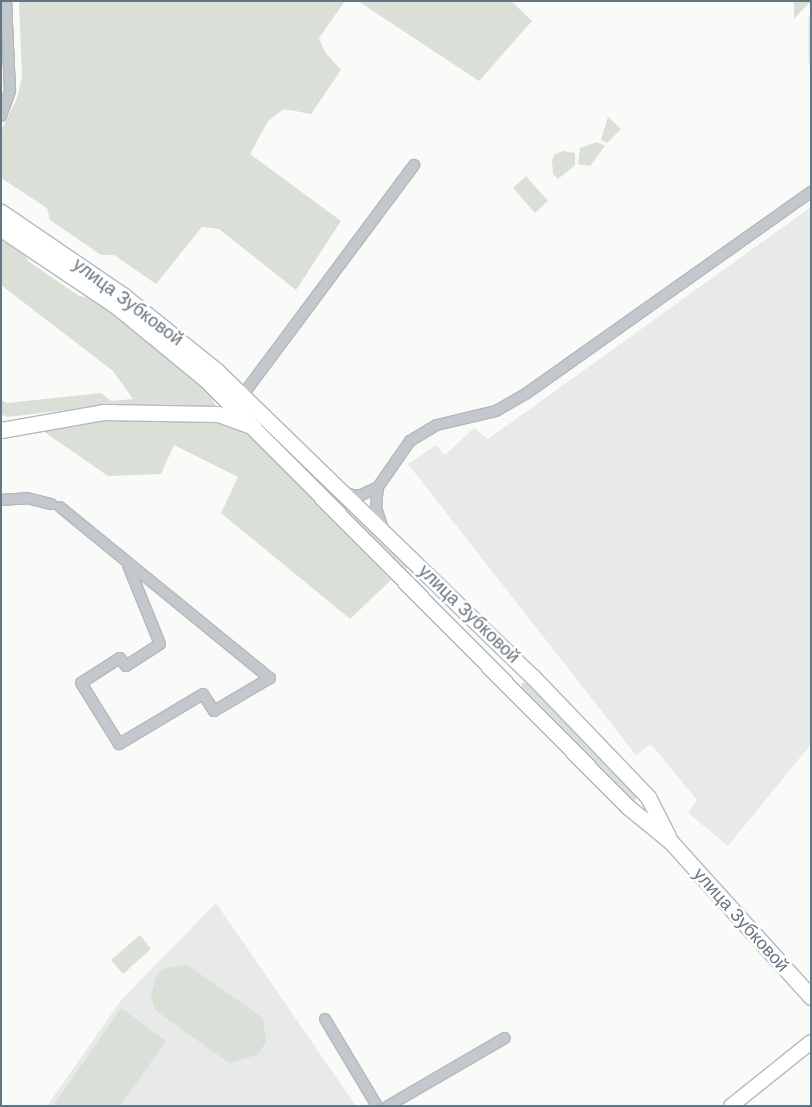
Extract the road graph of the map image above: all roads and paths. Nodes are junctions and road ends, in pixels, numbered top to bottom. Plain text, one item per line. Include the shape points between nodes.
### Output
1 (6, 1) edge
2 (1, 116) edge
3 (414, 165) dead end
4 (811, 192) edge
5 (1, 212) edge
6 (1, 229) edge
7 (242, 403) junction
8 (218, 414) junction
9 (255, 428) junction
10 (2, 430) edge
11 (378, 487) junction
12 (347, 494) junction
13 (1, 500) edge
14 (383, 529) junction
15 (417, 562) junction
16 (128, 565) junction
17 (400, 574) junction
18 (496, 639) junction
19 (478, 656) junction
20 (515, 659) junction
21 (498, 676) junction
22 (532, 676) junction
23 (517, 693) junction
24 (648, 797) junction
25 (628, 807) junction
26 (671, 842) junction
27 (811, 997) edge
28 (325, 1019) dead end
29 (505, 1038) dead end
30 (811, 1042) edge
31 (377, 1106) edge
32 (388, 1106) edge
33 (731, 1106) edge

1 - 2 street via 10,91
3 - 7 street
4 - 11 street via 527,393 496,411 454,419 421,433 400,452
5 - 7 main road, улица Зубковой via 130,300 218,371
6 - 7 main road, улица Зубковой via 116,306
7 - 8 main road
7 - 9 main road, улица Зубковой
7 - 12 main road, улица Зубковой
8 - 9 main road
8 - 10 main road via 104,412
9 - 17 main road, улица Зубковой
11 - 12 street via 359,496
11 - 14 street via 376,508
12 - 14 main road, улица Зубковой
13 - 16 street via 27,498 55,506 116,551
14 - 15 main road, улица Зубковой
15 - 17 main road via 417,574 411,580
15 - 18 main road, улица Зубковой
16 - 16 street via 173,601 270,678 214,711 203,694 119,744 81,683 120,658 126,666 160,644
17 - 19 main road, улица Зубковой
18 - 19 main road
18 - 20 main road, улица Зубковой
19 - 21 main road, улица Зубковой
20 - 21 main road via 516,670 510,678
20 - 22 main road, улица Зубковой
21 - 23 main road, улица Зубковой
22 - 23 main road via 522,676 516,684
22 - 24 main road, улица Зубковой
23 - 25 main road, улица Зубковой
24 - 25 main road via 648,806 641,811
24 - 26 main road, улица Зубковой
25 - 26 main road, улица Зубковой
26 - 27 main road, улица Зубковой
28 - 31 street
29 - 32 street
30 - 33 street

